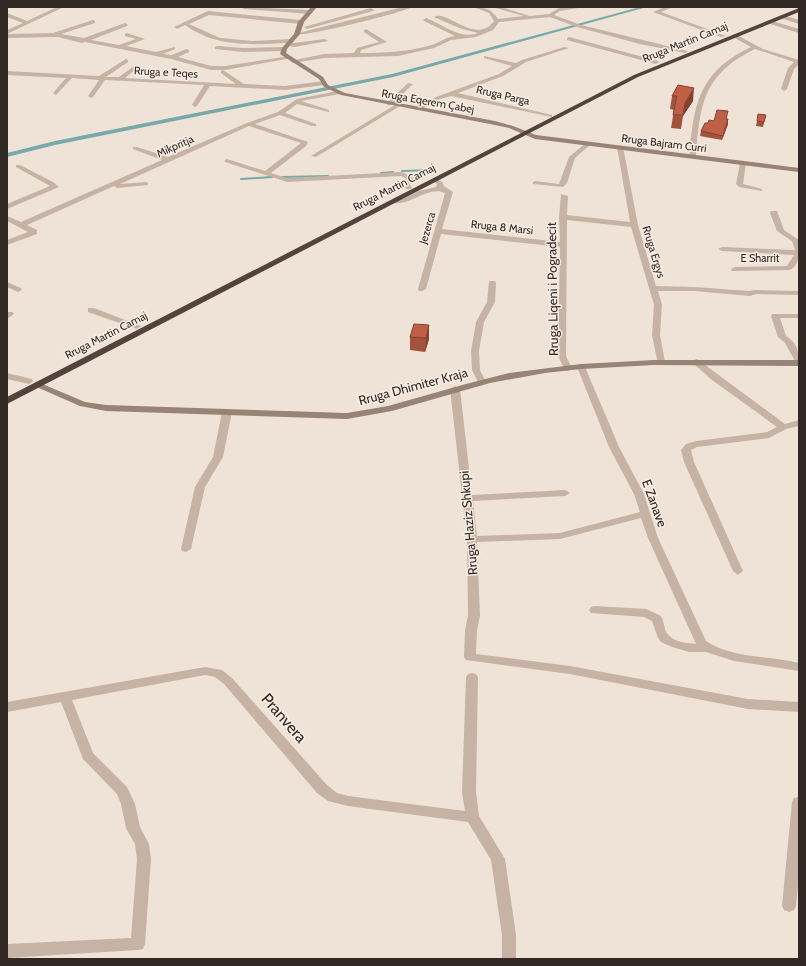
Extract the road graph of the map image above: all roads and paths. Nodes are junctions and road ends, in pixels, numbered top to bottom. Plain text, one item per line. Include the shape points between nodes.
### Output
1 (61, 7) edge
2 (244, 7) edge
3 (384, 7) edge
4 (408, 7) edge
5 (476, 7) edge
6 (495, 7) edge
7 (582, 7) edge
8 (670, 7) edge
9 (796, 7) edge
10 (312, 10) edge
11 (799, 10) edge
12 (7, 15) edge
13 (550, 16) junction
14 (437, 17) dead end
15 (534, 17) junction
16 (782, 17) junction
17 (426, 20) dead end
18 (497, 21) junction
19 (26, 22) junction
20 (93, 22) dead end
21 (301, 22) junction
22 (769, 22) junction
23 (799, 22) edge
24 (125, 25) dead end
25 (188, 25) dead end
26 (177, 27) dead end
27 (298, 31) junction
28 (366, 31) dead end
29 (799, 31) edge
30 (7, 32) edge
31 (484, 32) junction
32 (54, 34) junction
33 (127, 35) dead end
34 (7, 36) edge
35 (723, 36) junction
36 (735, 36) junction
37 (461, 37) junction
38 (569, 39) dead end
39 (82, 41) junction
40 (325, 41) dead end
41 (287, 45) junction
42 (755, 47) junction
43 (118, 48) junction
44 (173, 48) dead end
45 (217, 48) dead end
46 (566, 48) dead end
47 (187, 51) dead end
48 (685, 51) junction
49 (156, 54) junction
50 (357, 54) junction
51 (172, 57) junction
52 (486, 57) dead end
53 (291, 60) junction
54 (126, 61) dead end
55 (214, 61) dead end
56 (656, 62) junction
57 (799, 62) edge
58 (517, 65) junction
59 (134, 68) dead end
60 (211, 68) junction
61 (223, 72) dead end
62 (7, 73) edge
63 (70, 77) junction
64 (101, 78) junction
65 (120, 79) junction
66 (208, 84) junction
67 (410, 84) dead end
68 (325, 85) junction
69 (244, 86) junction
70 (784, 89) dead end
71 (336, 91) junction
72 (56, 93) dead end
73 (452, 94) junction
74 (91, 96) dead end
75 (297, 102) junction
76 (389, 104) junction
77 (195, 105) dead end
78 (397, 106) junction
79 (418, 109) junction
80 (327, 111) dead end
81 (280, 113) junction
82 (550, 116) junction
83 (249, 124) junction
84 (314, 124) dead end
85 (523, 132) junction
86 (588, 144) junction
87 (620, 147) junction
88 (135, 148) dead end
89 (314, 156) dead end
90 (693, 156) junction
91 (169, 160) junction
92 (227, 161) dead end
93 (743, 163) junction
94 (18, 166) dead end
95 (799, 170) edge
96 (265, 174) junction
97 (535, 183) dead end
98 (146, 184) dead end
99 (439, 184) junction
100 (111, 186) junction
101 (408, 188) junction
102 (760, 190) dead end
103 (564, 196) dead end
104 (7, 206) edge
105 (563, 213) junction
106 (774, 213) dead end
107 (7, 218) edge
108 (21, 225) junction
109 (634, 225) junction
110 (438, 231) junction
111 (7, 243) edge
112 (564, 245) junction
113 (722, 249) dead end
114 (799, 253) edge
115 (735, 269) dead end
116 (492, 283) dead end
117 (7, 284) edge
118 (654, 288) junction
119 (422, 289) dead end
120 (18, 290) dead end
121 (799, 293) edge
122 (91, 310) dead end
123 (799, 316) edge
124 (137, 326) junction
125 (789, 341) junction
126 (799, 341) edge
127 (662, 362) junction
128 (697, 362) junction
129 (799, 362) edge
130 (581, 366) junction
131 (568, 368) junction
132 (7, 376) edge
133 (482, 382) junction
134 (33, 383) junction
135 (455, 389) junction
136 (7, 392) edge
137 (7, 401) edge
138 (227, 412) junction
139 (799, 423) edge
140 (783, 427) junction
141 (565, 493) dead end
142 (467, 498) junction
143 (645, 514) junction
144 (472, 539) junction
145 (186, 549) dead end
146 (738, 571) dead end
147 (596, 610) dead end
148 (706, 648) junction
149 (799, 667) edge
150 (472, 677) dead end
151 (65, 696) junction
152 (7, 707) edge
153 (799, 707) edge
154 (799, 802) edge
155 (472, 817) junction
156 (789, 906) dead end
157 (7, 951) edge
158 (509, 959) edge

1 - 19 street
2 - 10 street
3 - 27 street
4 - 27 street via 314,32
5 - 18 street via 491,12
6 - 15 street
7 - 13 street via 556,11
8 - 35 street via 656,12
9 - 35 highway, Rruga Martin Camaj
10 - 21 main road
11 - 16 highway, Rruga Martin Camaj
12 - 19 street
13 - 15 street
13 - 48 street via 636,42
14 - 31 street via 461,27
15 - 18 street
16 - 22 highway, Rruga Martin Camaj
16 - 23 street
17 - 37 street
18 - 31 street via 496,25
19 - 30 street
20 - 32 street
21 - 26 street via 208,13
21 - 27 main road
22 - 29 street
22 - 36 highway, Rruga Martin Camaj
24 - 39 street
25 - 41 street via 219,40
27 - 41 main road
28 - 50 street via 384,42 359,49
31 - 37 street
32 - 34 street
32 - 39 street
33 - 43 street via 142,39
35 - 48 highway, Rruga Martin Camaj
36 - 42 street
36 - 85 highway, Rruga Martin Camaj via 648,70
37 - 50 street via 443,40 432,47 398,54
38 - 56 street, Rruga Martin Camaj
39 - 43 street
40 - 41 street
41 - 45 street via 243,50
41 - 53 main road via 283,54
42 - 57 street
42 - 90 street via 730,59 711,79 701,99
43 - 49 street
44 - 49 street
46 - 58 street
47 - 51 street
48 - 56 highway, Rruga Martin Camaj
49 - 51 street
50 - 53 street
51 - 60 street
52 - 58 street
53 - 60 street
53 - 68 main road, Rruga Eqerem Çabej via 321,78
54 - 64 street
55 - 60 street
56 - 82 highway, Rruga Martin Camaj via 618,79
57 - 70 street via 791,68
58 - 73 street via 501,75
59 - 65 street
61 - 69 street
62 - 63 street, Rruga e Teqes
63 - 64 street, Rruga e Teqes
63 - 72 street
64 - 65 street, Rruga e Teqes
64 - 74 street
65 - 66 street, Rruga e Teqes
66 - 69 street, Rruga e Teqes
66 - 77 street
67 - 76 street
68 - 69 street, Rruga e Teqes via 290,88
68 - 71 main road, Rruga Eqerem Çabej
71 - 75 street, Mikpritja
71 - 76 main road, Rruga Eqerem Çabej
73 - 79 street
73 - 82 street, Rruga Parga
75 - 80 street
75 - 81 street, Mikpritja
76 - 78 main road, Rruga Eqerem Çabej
78 - 79 main road, Rruga Eqerem Çabej
78 - 89 street
79 - 85 main road, Rruga Eqerem Çabej
81 - 83 street, Mikpritja
81 - 84 street
82 - 85 highway, Rruga Martin Camaj
83 - 91 street, Mikpritja
83 - 96 street via 305,142
85 - 86 main road, Rruga Bajram Curri via 535,137
85 - 99 highway, Rruga Martin Camaj
85 - 101 highway, Rruga Martin Camaj
86 - 87 main road, Rruga Bajram Curri
86 - 97 street via 572,157 564,184 561,186
87 - 90 main road, Rruga Bajram Curri
87 - 109 street, Rruga Ergys
88 - 91 street
90 - 93 main road, Rruga Bajram Curri
91 - 100 street, Mikpritja
92 - 96 street
93 - 95 main road, Rruga Bajram Curri
93 - 102 street via 739,184
94 - 104 street via 55,187
96 - 101 street via 291,180 402,174 410,178 405,184
98 - 100 street
99 - 110 street, Jezerca via 449,192
99 - 134 highway, Rruga Martin Camaj via 396,201
100 - 108 street, Mikpritja
101 - 124 highway, Rruga Martin Camaj
103 - 105 street, Rruga Liqeni i Pogradecit
105 - 109 street
105 - 112 street, Rruga Liqeni i Pogradecit
106 - 114 street, E Sharrit via 781,231 795,240
107 - 108 street
108 - 111 street via 34,232
109 - 118 street, Rruga Ergys
110 - 112 street, Rruga 8 Marsi
110 - 119 street, Jezerca
112 - 131 street, Rruga Liqeni i Pogradecit via 562,356
113 - 114 street
114 - 115 street, E Sharrit via 789,268
116 - 133 street via 491,302 480,322 475,351 476,370
117 - 120 street
118 - 121 street via 694,288 750,294
118 - 127 street, Rruga Ergys via 658,305 656,335
122 - 124 street
123 - 125 street via 775,316 782,337
124 - 134 highway, Rruga Martin Camaj
125 - 126 street
125 - 129 street
127 - 128 main road, Rruga Dhimiter Kraja
127 - 130 main road, Rruga Dhimiter Kraja
128 - 129 main road, Rruga Dhimiter Kraja
128 - 140 street
130 - 131 main road, Rruga Dhimiter Kraja
130 - 143 street, E Zanave via 614,447 639,494
131 - 133 main road, Rruga Dhimiter Kraja
132 - 134 street, Rruga Dhimiter Kraja
133 - 135 main road, Rruga Dhimiter Kraja
134 - 136 highway, Rruga Martin Camaj
134 - 137 highway, Rruga Martin Camaj
134 - 138 main road, Rruga Dhimiter Kraja via 93,407
135 - 138 main road, Rruga Dhimiter Kraja via 367,414 348,416
135 - 142 street, Rruga Haziz Shkupi
138 - 145 street via 218,458 200,486
139 - 140 street
140 - 146 street via 769,435 696,444 686,450
141 - 142 street
142 - 144 street, Rruga Haziz Shkupi
143 - 144 street via 560,536
143 - 148 street, E Zanave via 670,576 701,643
144 - 153 street, Rruga Haziz Shkupi via 474,616 470,657 570,670 748,704
147 - 148 street via 646,613 657,619 662,635 669,642 696,650
148 - 149 street via 716,653
150 - 155 street via 469,792
151 - 152 street, Pranvera
151 - 155 street, Pranvera via 205,671 218,673 228,681 322,789 333,797
151 - 157 street via 88,756 122,791 128,804 133,828 142,844 144,859 138,944
154 - 156 street
155 - 158 street via 498,859 509,935

